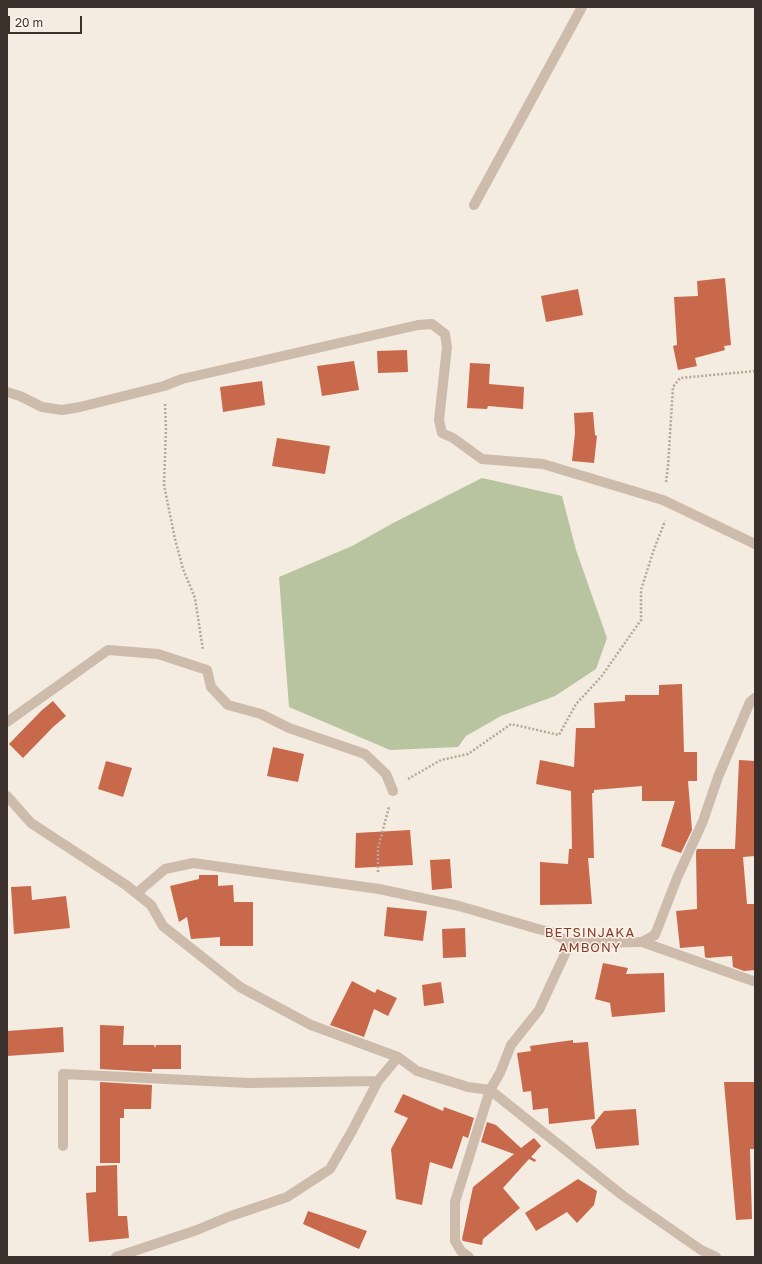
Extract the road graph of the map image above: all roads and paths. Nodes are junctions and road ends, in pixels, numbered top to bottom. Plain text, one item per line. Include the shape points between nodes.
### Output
1 (582, 7) edge
2 (474, 205) dead end
3 (755, 371) edge
4 (164, 386) junction
5 (7, 392) edge
6 (668, 502) junction
7 (755, 544) edge
8 (207, 670) junction
9 (755, 698) edge
10 (7, 722) edge
11 (393, 791) junction
12 (7, 796) edge
13 (379, 889) junction
14 (137, 893) junction
15 (642, 942) junction
16 (570, 943) junction
17 (755, 981) edge
18 (398, 1058) junction
19 (378, 1081) junction
20 (490, 1090) junction
21 (63, 1146) dead end
22 (116, 1257) edge
23 (469, 1257) edge
24 (714, 1257) edge

1 - 2 street
3 - 6 path via 680,378 673,387
4 - 5 street via 62,410 42,407
4 - 6 street via 182,379 418,325 432,324 445,334 447,347 439,420 442,433 482,459 543,464
4 - 8 path via 164,485 183,569 195,598
6 - 7 street
6 - 11 path via 641,590 641,620 601,677 576,704 559,735 511,724 468,754 441,760
8 - 10 street via 158,654 108,650
8 - 11 street via 211,687 228,705 260,714 296,731 365,754 386,774
9 - 15 street via 747,708 655,935
11 - 13 path via 378,848
12 - 14 street via 31,823
13 - 14 street via 193,863 165,869
13 - 16 street via 459,906 551,932
14 - 18 street via 151,905 163,926 240,987 311,1025
15 - 16 street
15 - 17 street
16 - 20 street via 539,1010 511,1045
18 - 19 street
18 - 20 street via 417,1072 468,1087
19 - 21 street via 249,1083 63,1074
19 - 22 street via 330,1169 286,1198
20 - 23 street via 455,1202 455,1241 461,1251
20 - 24 street via 622,1195

